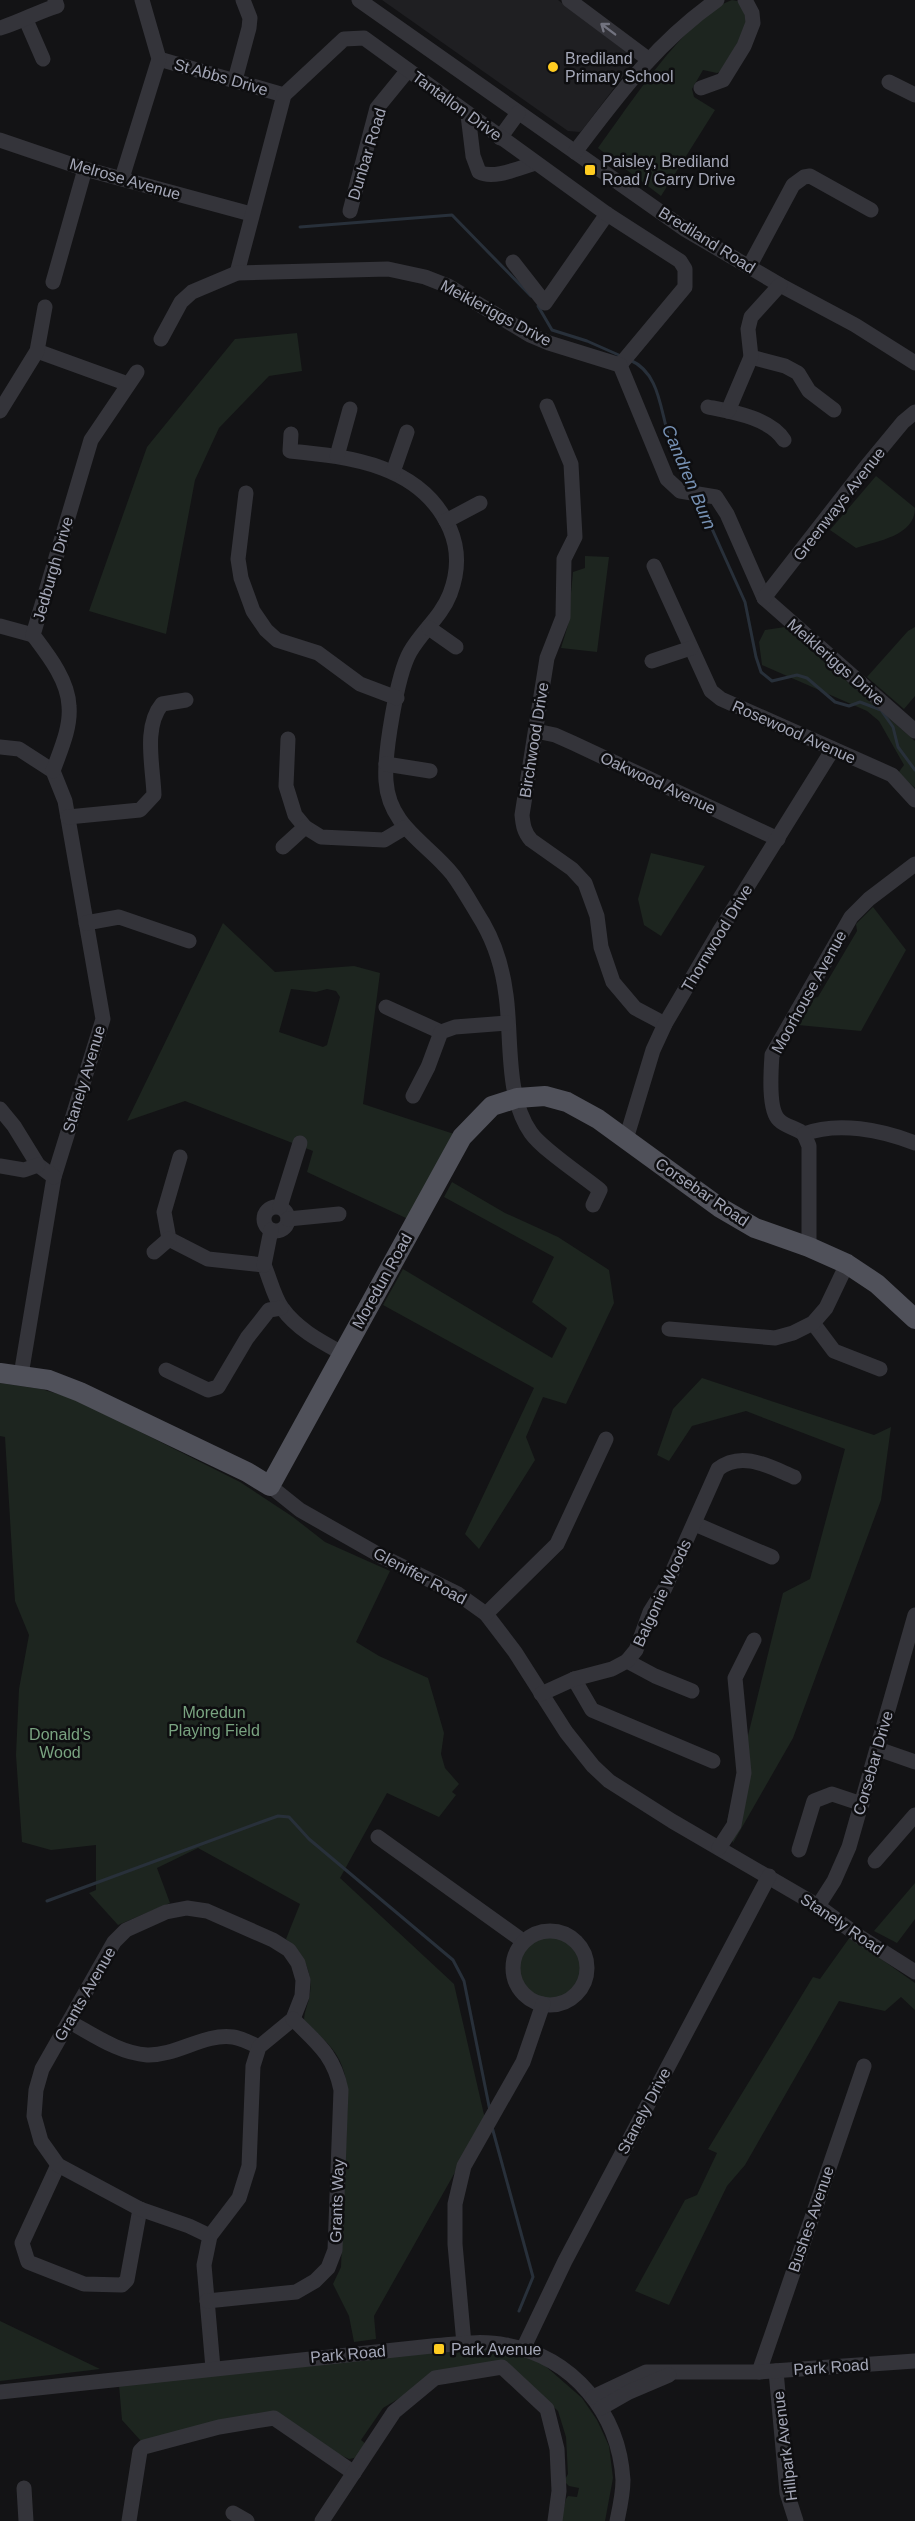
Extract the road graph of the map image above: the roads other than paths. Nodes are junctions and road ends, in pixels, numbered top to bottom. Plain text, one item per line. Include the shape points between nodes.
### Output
1 (55, 0) edge
2 (142, 0) edge
3 (243, 0) edge
4 (359, 0) edge
5 (569, 0) edge
6 (717, 0) edge
7 (744, 0) edge
8 (26, 20) junction
9 (0, 28) edge
10 (43, 59) dead end
11 (159, 59) junction
12 (648, 59) junction
13 (408, 70) junction
14 (235, 80) junction
15 (889, 81) dead end
16 (701, 88) dead end
17 (284, 95) junction
18 (915, 95) edge
19 (518, 113) junction
20 (468, 115) junction
21 (500, 138) junction
22 (1, 145) edge
23 (575, 152) junction
24 (536, 163) junction
25 (85, 169) junction
26 (122, 178) junction
27 (871, 210) dead end
28 (350, 211) dead end
29 (251, 214) junction
30 (607, 214) junction
31 (513, 262) dead end
32 (749, 267) junction
33 (237, 273) junction
34 (53, 282) dead end
35 (780, 285) junction
36 (45, 308) dead end
37 (161, 339) dead end
38 (37, 351) junction
39 (751, 357) junction
40 (626, 358) junction
41 (810, 363) dead end
42 (915, 363) edge
43 (798, 373) junction
44 (2, 405) edge
45 (547, 406) dead end
46 (708, 407) dead end
47 (350, 409) dead end
48 (834, 410) dead end
49 (728, 411) junction
50 (915, 412) edge
51 (407, 432) dead end
52 (291, 434) dead end
53 (784, 441) dead end
54 (337, 456) junction
55 (393, 472) junction
56 (246, 493) dead end
57 (480, 503) dead end
58 (446, 521) junction
59 (654, 566) dead end
60 (765, 598) junction
61 (0, 626) edge
62 (429, 628) junction
63 (33, 635) junction
64 (456, 647) dead end
65 (691, 648) junction
66 (652, 661) dead end
67 (397, 698) junction
68 (186, 700) dead end
69 (536, 731) junction
70 (915, 731) edge
71 (288, 739) dead end
72 (0, 747) edge
73 (832, 749) junction
74 (386, 764) junction
75 (53, 771) junction
76 (430, 771) dead end
77 (915, 800) edge
78 (68, 817) junction
79 (305, 827) junction
80 (404, 828) junction
81 (778, 839) junction
82 (283, 847) dead end
83 (915, 864) edge
84 (86, 923) junction
85 (189, 940) dead end
86 (386, 1007) dead end
87 (507, 1023) junction
88 (665, 1024) junction
89 (441, 1032) junction
90 (412, 1096) dead end
91 (516, 1098) junction
92 (0, 1109) edge
93 (804, 1134) junction
94 (626, 1139) junction
95 (300, 1143) dead end
96 (915, 1143) edge
97 (180, 1157) dead end
98 (38, 1165) junction
99 (0, 1166) edge
100 (54, 1177) junction
101 (593, 1205) dead end
102 (284, 1213) junction
103 (339, 1214) dead end
104 (271, 1230) junction
105 (169, 1239) junction
106 (809, 1246) junction
107 (154, 1252) dead end
108 (847, 1264) junction
109 (264, 1265) junction
110 (281, 1308) junction
111 (915, 1319) edge
112 (813, 1323) junction
113 (669, 1329) dead end
114 (342, 1353) junction
115 (880, 1369) dead end
116 (166, 1370) dead end
117 (0, 1373) edge
118 (21, 1375) junction
119 (606, 1438) dead end
120 (794, 1477) dead end
121 (270, 1486) junction
122 (694, 1524) junction
123 (772, 1557) dead end
124 (486, 1614) junction
125 (915, 1615) edge
126 (754, 1640) dead end
127 (627, 1661) junction
128 (574, 1679) junction
129 (692, 1691) dead end
130 (542, 1694) junction
131 (878, 1749) junction
132 (713, 1761) dead end
133 (915, 1762) edge
134 (862, 1804) junction
135 (915, 1815) edge
136 (378, 1837) dead end
137 (719, 1848) junction
138 (799, 1850) dead end
139 (875, 1861) dead end
140 (769, 1876) junction
141 (818, 1906) junction
142 (523, 1941) junction
143 (915, 1972) edge
144 (543, 2004) junction
145 (293, 2019) junction
146 (70, 2022) junction
147 (259, 2047) junction
148 (864, 2066) dead end
149 (57, 2165) junction
150 (140, 2209) junction
151 (210, 2236) junction
152 (207, 2301) junction
153 (464, 2344) junction
154 (523, 2349) junction
155 (915, 2361) edge
156 (213, 2368) junction
157 (776, 2371) junction
158 (759, 2372) junction
159 (0, 2392) edge
160 (597, 2403) junction
161 (354, 2473) junction
162 (25, 2488) dead end
163 (233, 2512) dead end
164 (26, 2521) edge
165 (129, 2521) edge
166 (247, 2521) edge
167 (322, 2521) edge
168 (555, 2521) edge
169 (618, 2521) edge
170 (796, 2521) edge

1 - 8 street via 57,6 36,12
2 - 11 street
3 - 14 street via 250,18
4 - 19 street, Brediland Road
12 -> 5 street
6 - 12 street via 686,22
7 - 16 street via 753,23 744,46 723,80
8 - 9 street
8 - 10 street
11 - 14 street, St Abbs Drive
11 - 26 street
12 - 23 street
13 - 17 street, Tantallon Drive via 364,38 344,39
13 - 20 street, Tantallon Drive
13 - 28 street, Dunbar Road via 377,108
14 - 17 street, St Abbs Drive
15 - 18 street
17 - 29 street
19 - 21 street
19 - 23 street, Brediland Road
20 - 21 street, Tantallon Drive
20 - 24 street via 473,156 483,175
21 - 24 street, Tantallon Drive
22 - 25 street, Melrose Avenue
23 - 32 street, Brediland Road via 686,230
24 - 30 street, Tantallon Drive
25 - 26 street, Melrose Avenue
25 - 34 street
26 - 29 street, Melrose Avenue
27 - 32 street via 810,176 804,177 793,185
29 - 33 street
30 - 31 street via 545,303
30 - 40 street, Tantallon Drive via 680,261 685,269 685,287
32 - 35 street, Brediland Road
33 - 37 street, Meikleriggs Drive via 192,292 181,302
33 - 40 street, Meikleriggs Drive via 371,268 425,276 549,343
35 - 39 street via 751,316
35 - 42 street, Brediland Road
36 - 38 street
38 - 44 street
38 - 63 street, Jedburgh Drive via 132,378 91,440
39 - 43 street
39 - 49 street
40 - 60 street, Meikleriggs Drive via 667,479 680,491 716,497
41 - 43 street
43 - 48 street via 809,391
45 - 69 street, Birchwood Drive via 571,464 576,537 564,559 563,617 547,658
46 - 49 street
47 - 54 street
49 - 53 street via 760,420 777,430
50 - 60 street, Greenways Avenue via 859,476
51 - 55 street
52 - 54 street via 290,451
54 - 55 street
55 - 58 street via 422,489
56 - 67 street via 238,559 245,593 266,630 277,640 318,653 360,684
57 - 58 street
58 - 62 street via 455,550 456,577 443,608
59 - 65 street, Rosewood Avenue
60 - 70 street, Meikleriggs Drive
61 - 63 street
62 - 64 street
62 - 67 street via 409,653
63 - 75 street, Jedburgh Drive via 58,672 69,706 65,738
65 - 66 street
65 - 73 street, Rosewood Avenue via 711,691 721,699
67 - 74 street
68 - 78 street via 162,704 155,713 151,726 154,795 149,803 141,810
69 - 81 street, Oakwood Avenue via 573,743
69 - 88 street, Birchwood Drive via 522,814 526,835 585,883 595,906 613,982 635,1008
71 - 79 street via 286,786 295,815
72 - 75 street via 19,749
73 - 77 street, Rosewood Avenue via 892,775
73 - 81 street, Thornwood Drive
74 - 76 street
74 - 80 street via 390,799
75 - 78 street, Stanely Avenue
78 - 84 street, Stanely Avenue
79 - 80 street via 321,837 384,840
79 - 82 street
80 - 87 street via 453,875 484,926 499,964
81 - 88 street, Thornwood Drive
83 - 93 street, Moorhouse Avenue via 851,917 772,1055 773,1110 779,1120
84 - 85 street via 119,917
84 - 100 street, Stanely Avenue via 103,1019
86 - 89 street
87 - 89 street via 455,1027
87 - 91 street
88 - 94 street, Thornwood Drive via 653,1050
89 - 90 street
91 - 94 main road, Corsebar Road via 545,1096 567,1102
91 - 101 street via 531,1134 600,1190
91 - 114 main road, Moredun Road via 492,1106 462,1137
92 - 98 street
93 - 96 street via 821,1128 874,1131
93 - 106 street via 809,1146
94 - 106 main road, Corsebar Road via 746,1223
95 - 102 street
97 - 105 street via 164,1212
98 - 99 street via 24,1170
98 - 100 street
100 - 118 street, Stanely Avenue
102 - 103 street
102 - 104 street via 284,1228
102 - 104 street via 269,1208 264,1222
104 - 109 street
105 - 107 street
105 - 109 street via 208,1259
106 - 108 main road, Corsebar Road
108 - 111 main road, Corsebar Road via 878,1284
108 - 112 street via 826,1308
109 - 110 street
110 - 114 street via 315,1339
110 - 116 street via 269,1310 218,1387 208,1390
112 - 113 street via 775,1338
112 - 115 street via 834,1352
114 - 121 main road, Moredun Road
117 - 118 main road, Gleniffer Road
118 - 121 main road, Gleniffer Road via 80,1392
119 - 124 street via 557,1544
120 - 122 street, Balgonie Woods via 750,1460 726,1463 713,1477
121 - 124 street, Gleniffer Road via 300,1510 458,1594
122 - 123 street, Balgonie Woods
122 - 127 street, Balgonie Woods via 650,1612 636,1650
124 - 130 street, Gleniffer Road
125 - 131 street, Corsebar Drive
126 - 137 street via 735,1678 744,1773 734,1825
127 - 128 street, Balgonie Woods
127 - 129 street, Balgonie Woods
128 - 130 street, Balgonie Woods
128 - 132 street via 592,1710
130 - 137 street, Gleniffer Road via 581,1752 609,1781
131 - 133 street
131 - 134 street, Corsebar Drive
134 - 138 street via 832,1794 814,1801
134 - 141 street, Corsebar Drive via 849,1847
135 - 139 street
136 - 142 street
137 - 140 street, Gleniffer Road
140 - 141 street, Stanely Road
140 - 154 street, Stanely Drive via 565,2261
141 - 143 street, Stanely Road
142 - 144 street via 514,1960 517,1983 523,1993
142 - 144 street via 549,1930 561,1932 573,1938 586,1958 588,1971 578,1993 556,2005
144 - 153 street via 523,2062 465,2166 455,2204
145 - 146 street, Grants Avenue via 302,1996 303,1980 289,1950 207,1911 187,1908 166,1912 126,1930 114,1942
145 - 147 street
145 - 152 street, Grants Way via 330,2056 341,2090 333,2259 315,2281 296,2292
146 - 147 street via 112,2045 146,2055 171,2053 220,2036 235,2037
146 - 149 street, Grants Avenue via 42,2069 36,2090 34,2116 41,2141
147 - 151 street via 253,2066 249,2166 239,2198
148 - 158 street, Bushes Avenue
149 - 150 street, Grants Avenue
149 - 150 street via 22,2243 28,2262 84,2284 122,2285 127,2280
150 - 151 street, Grants Avenue
151 - 152 street via 204,2265
152 - 156 street
153 - 154 street, Park Road via 505,2344
153 - 156 street, Park Road
154 - 160 street, Park Road via 550,2359 569,2372
155 - 157 street, Park Road
156 - 159 street, Park Road
157 - 158 street, Park Road
157 - 170 street, Hillpark Avenue via 787,2493
158 - 160 street, Park Road via 646,2372
160 - 169 street via 619,2453 622,2480
161 - 165 street via 274,2418 219,2427 140,2451
161 - 167 street
161 - 168 street via 394,2412 435,2378 502,2367 547,2409 557,2449 559,2490
162 - 164 street
163 - 166 street

